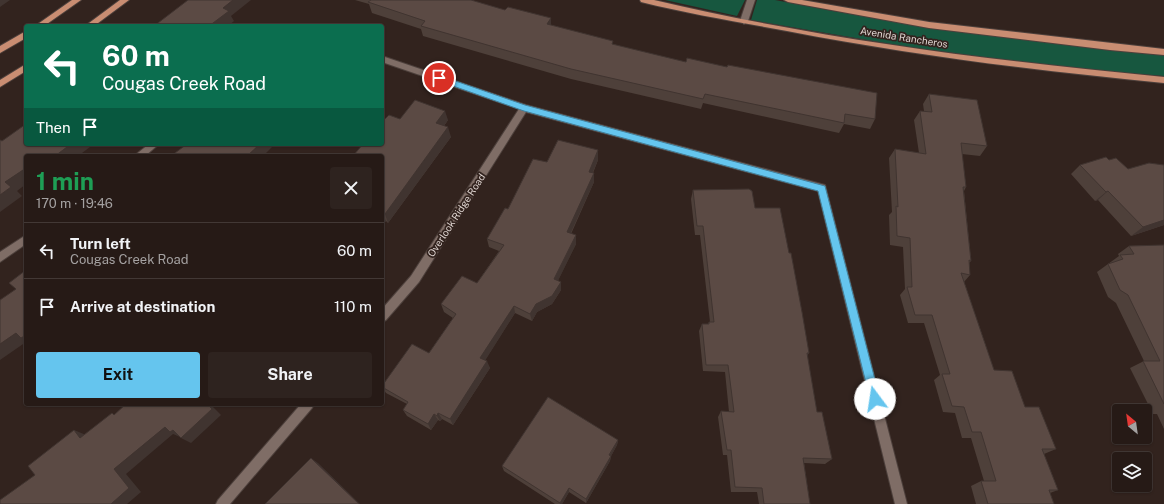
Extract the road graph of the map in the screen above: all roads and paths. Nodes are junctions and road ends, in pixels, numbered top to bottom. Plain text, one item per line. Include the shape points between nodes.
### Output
1 (77, 0) edge
2 (125, 0) edge
3 (644, 0) edge
4 (751, 0) edge
5 (788, 0) edge
6 (744, 21) junction
7 (42, 24) edge
8 (92, 24) edge
9 (24, 35) edge
10 (0, 50) edge
11 (1164, 52) edge
12 (384, 60) edge
13 (24, 68) edge
14 (1164, 80) edge
15 (0, 84) edge
16 (524, 108) junction
17 (152, 146) edge
18 (142, 154) edge
19 (24, 240) edge
20 (0, 258) edge
21 (384, 315) edge
22 (306, 406) edge
23 (222, 504) edge
24 (901, 504) edge

1 - 7 main road
2 - 8 main road
3 - 6 main road, Avenida Rancheros
4 - 6 street
5 - 11 main road, Avenida Rancheros via 929,25
6 - 14 main road, Avenida Rancheros via 900,49
9 - 10 main road
12 - 16 street
13 - 15 main road
16 - 21 street, Overlook Ridge Road via 415,279
16 - 24 street via 822,188
17 - 18 street
19 - 20 street
22 - 23 street

